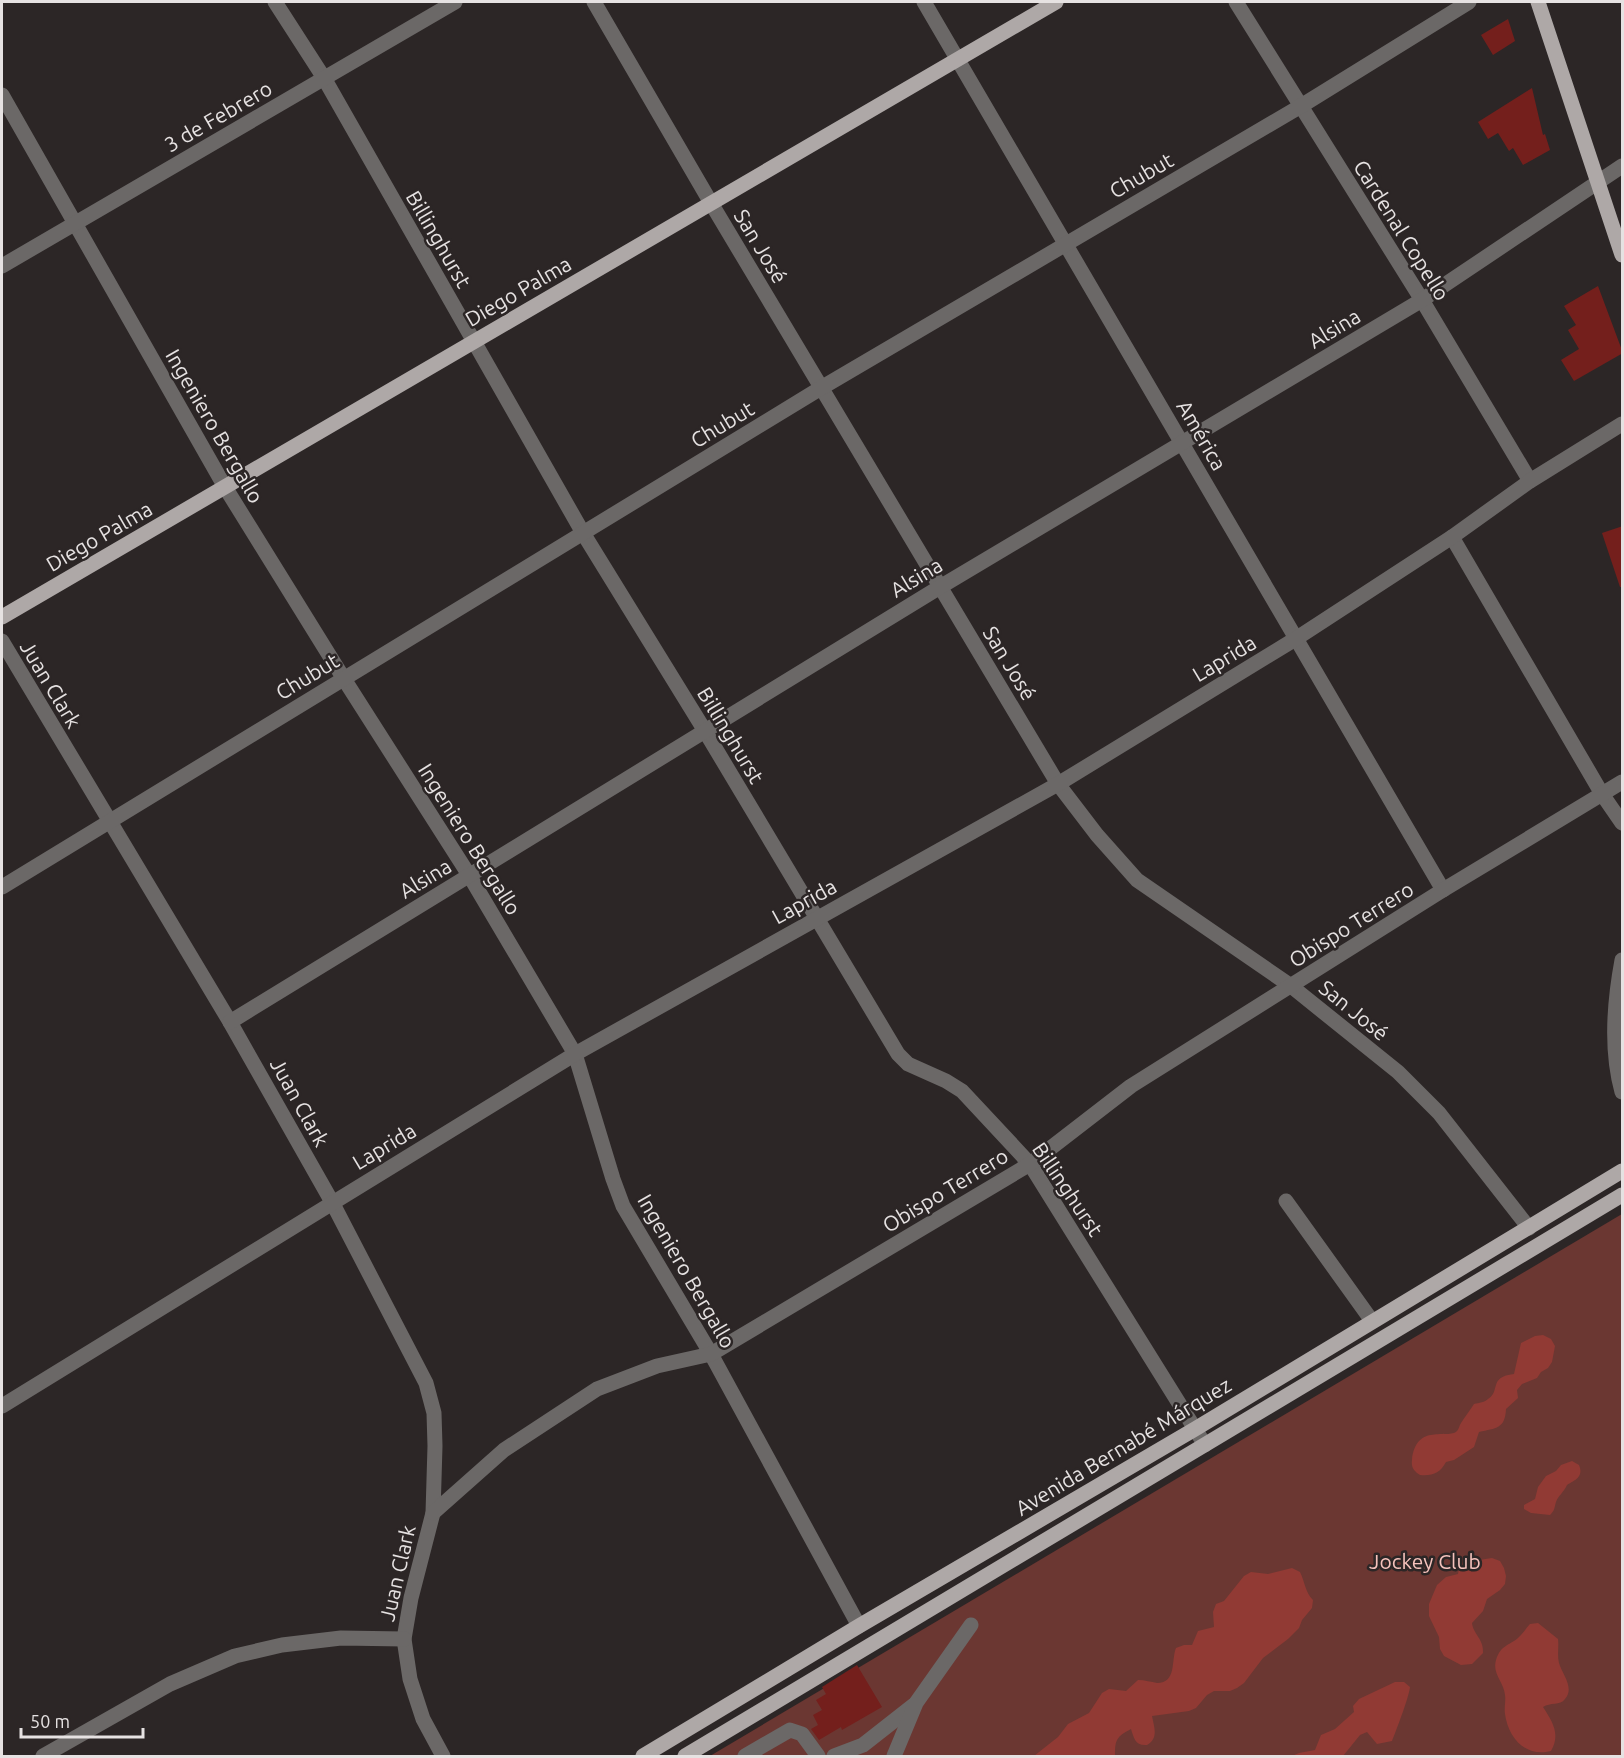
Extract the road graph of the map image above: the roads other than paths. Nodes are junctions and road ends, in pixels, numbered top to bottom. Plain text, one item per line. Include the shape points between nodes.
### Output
1 (275, 2) edge
2 (455, 2) edge
3 (594, 2) edge
4 (924, 2) edge
5 (1056, 2) edge
6 (1236, 2) edge
7 (1469, 2) edge
8 (1538, 2) edge
9 (958, 59) junction
10 (324, 78) junction
11 (2, 95) edge
12 (1301, 106) junction
13 (1623, 166) edge
14 (1598, 182) junction
15 (711, 203) junction
16 (74, 224) junction
17 (1066, 244) junction
18 (1623, 255) edge
19 (2, 266) edge
20 (1422, 300) junction
21 (473, 342) junction
22 (821, 388) junction
23 (1623, 424) edge
24 (1182, 444) junction
25 (1530, 482) junction
26 (225, 487) junction
27 (583, 533) junction
28 (1452, 537) junction
29 (940, 587) junction
30 (2, 617) edge
31 (1297, 638) junction
32 (2, 641) edge
33 (344, 679) junction
34 (705, 731) junction
35 (1623, 782) edge
36 (1058, 784) junction
37 (1602, 794) junction
38 (110, 821) junction
39 (1623, 823) edge
40 (469, 875) junction
41 (2, 887) edge
42 (1443, 890) junction
43 (817, 917) junction
44 (1623, 960) edge
45 (1291, 986) junction
46 (230, 1022) junction
47 (575, 1054) junction
48 (1623, 1092) edge
49 (1030, 1164) junction
50 (1623, 1171) edge
51 (1623, 1195) edge
52 (332, 1202) junction
53 (1286, 1202) dead end
54 (1529, 1228) junction
55 (1372, 1321) junction
56 (711, 1354) junction
57 (2, 1406) edge
58 (1195, 1429) junction
59 (1205, 1445) junction
60 (433, 1512) junction
61 (971, 1625) dead end
62 (859, 1626) junction
63 (404, 1639) junction
64 (916, 1703) junction
65 (44, 1756) edge
66 (443, 1756) edge
67 (643, 1756) edge
68 (685, 1756) edge
69 (745, 1756) edge
70 (818, 1756) edge
71 (834, 1756) edge
72 (894, 1756) edge

1 - 10 street, Billinghurst
2 - 10 street, 3 de Febrero
3 - 15 street, San José
4 - 9 street, América
5 - 9 main road, Diego Palma
6 - 12 street, Cardenal Copello
7 - 12 street, Chubut
8 - 14 main road
9 - 15 main road, Diego Palma
9 - 17 street, América
10 - 16 street, 3 de Febrero
10 - 21 street, Billinghurst
11 - 16 street, Ingeniero Bergallo
12 - 17 street, Chubut
12 - 20 street, Cardenal Copello
13 - 14 street, Alsina
14 - 18 main road
14 - 20 street, Alsina
15 - 21 main road, Diego Palma
15 - 22 street, San José
16 - 19 street, 3 de Febrero
16 - 26 street, Ingeniero Bergallo
17 - 22 street, Chubut
17 - 24 street, América
20 - 24 street, Alsina
20 - 25 street, Cardenal Copello
21 - 26 main road, Diego Palma
21 - 27 street, Billinghurst
22 - 27 street, Chubut
22 - 29 street, San José
23 - 25 street, Laprida
24 - 29 street, Alsina
24 - 31 street, América
25 - 28 street, Laprida
26 - 30 main road, Diego Palma
26 - 33 street, Ingeniero Bergallo
27 - 33 street, Chubut
27 - 34 street, Billinghurst
28 - 31 street, Laprida
28 - 37 street
29 - 34 street, Alsina
29 - 36 street, San José
31 - 36 street, Laprida
31 - 42 street, América
32 - 38 street, Juan Clark
33 - 38 street, Chubut
33 - 40 street, Ingeniero Bergallo
34 - 40 street, Alsina
34 - 43 street, Billinghurst
35 - 37 street, Obispo Terrero
36 - 43 street, Laprida
36 - 45 street, San José via 1137,880
37 - 39 street
37 - 42 street, Obispo Terrero
38 - 41 street, Chubut
38 - 46 street, Juan Clark
40 - 46 street, Alsina
40 - 47 street, Ingeniero Bergallo
42 - 45 street, Obispo Terrero
43 - 47 street, Laprida
43 - 49 street, Billinghurst via 898,1054 908,1064 962,1091
44 - 48 street via 1614,1025
45 - 49 street, Obispo Terrero via 1131,1086
45 - 54 street, San José via 1398,1072 1438,1113
46 - 52 street, Juan Clark
47 - 52 street, Laprida
47 - 56 street, Ingeniero Bergallo via 623,1206
49 - 56 street, Obispo Terrero
49 - 58 street, Billinghurst
50 - 54 main road, Avenida Bernabé Márquez
51 - 59 main road, Avenida Bernabé Márquez
52 - 57 street, Laprida
52 - 60 street, Juan Clark via 426,1383 434,1413
53 - 55 street
54 - 55 main road, Avenida Bernabé Márquez
55 - 58 main road, Avenida Bernabé Márquez
56 - 60 street, Obispo Terrero via 657,1366 597,1389 504,1450
56 - 62 street, Ingeniero Bergallo
58 - 59 street, Billinghurst
58 - 62 main road, Avenida Bernabé Márquez
59 - 68 main road, Avenida Bernabé Márquez
60 - 63 street, Juan Clark
61 - 64 street
62 - 67 main road, Avenida Bernabé Márquez
63 - 65 street via 341,1638 235,1656 170,1684
63 - 66 street, Juan Clark via 423,1719
64 - 71 street via 863,1745
64 - 72 street
69 - 70 street via 790,1730 802,1734

